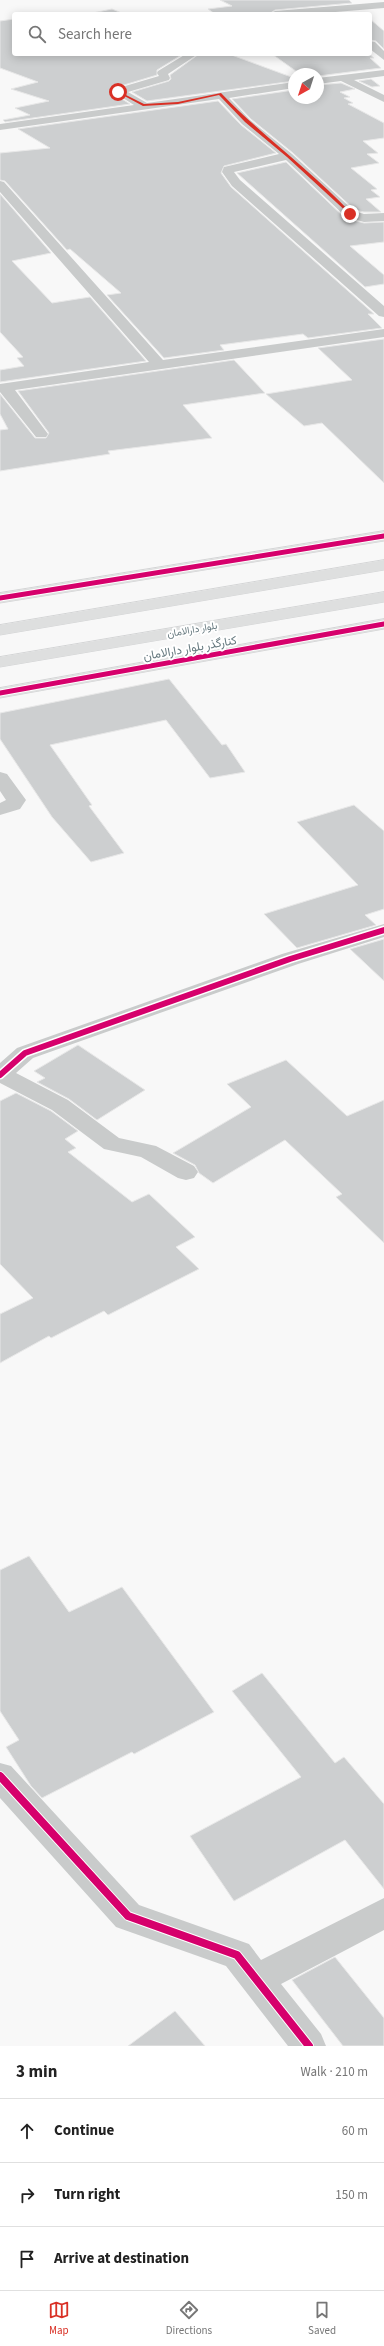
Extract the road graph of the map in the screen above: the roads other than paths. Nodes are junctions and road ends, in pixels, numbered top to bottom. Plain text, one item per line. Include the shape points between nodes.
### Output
1 (384, 4) edge
2 (297, 12) edge
3 (372, 45) edge
4 (190, 56) edge
5 (384, 57) edge
6 (384, 73) edge
7 (342, 78) junction
8 (324, 81) edge
9 (288, 86) edge
10 (220, 94) junction
11 (384, 99) edge
12 (143, 105) junction
13 (0, 127) edge
14 (288, 156) junction
15 (0, 185) edge
16 (384, 217) edge
17 (384, 313) edge
18 (384, 333) edge
19 (160, 366) junction
20 (2, 388) edge
21 (41, 434) dead end
22 (384, 536) edge
23 (384, 565) edge
24 (384, 596) edge
25 (0, 598) edge
26 (384, 624) edge
27 (0, 630) edge
28 (0, 662) edge
29 (0, 693) edge
30 (0, 778) edge
31 (0, 809) edge
32 (384, 930) edge
33 (0, 1074) edge
34 (186, 1172) dead end
35 (0, 1776) edge
36 (384, 1913) edge
37 (257, 1979) junction
38 (309, 2046) edge

1 - 2 street
3 - 5 street
4 - 12 street via 162,73 165,78 119,91
6 - 7 street
7 - 8 street
7 - 11 street
9 - 10 street
10 - 12 street via 178,103
10 - 14 street via 246,122
12 - 13 street
14 - 16 street via 350,214 364,218
14 - 17 street via 228,168 228,172 236,183
15 - 19 street
18 - 19 street
19 - 20 street
20 - 21 street
22 - 25 street
23 - 27 street
24 - 28 street, بلوار دارالامان
26 - 29 street, کنارگذر بلوار دارالامان
30 - 31 street via 16,800 13,805
32 - 33 street via 290,959 25,1053
33 - 34 street via 60,1105 112,1144 148,1150
35 - 37 street via 128,1916 238,1955
36 - 37 street
37 - 38 street

